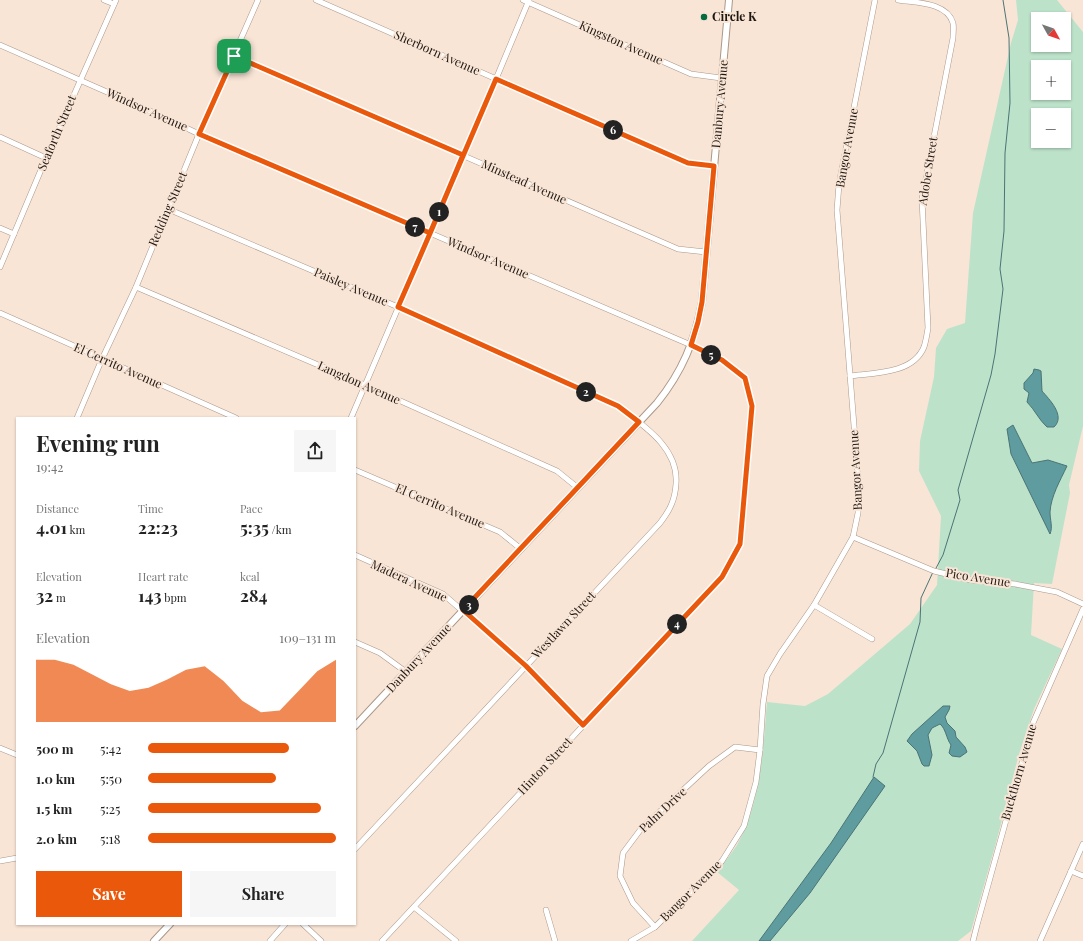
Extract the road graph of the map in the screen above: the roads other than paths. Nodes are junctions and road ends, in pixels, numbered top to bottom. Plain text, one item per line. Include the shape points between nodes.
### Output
1 (104, 0) edge
2 (258, 0) edge
3 (316, 0) edge
4 (729, 0) edge
5 (875, 0) edge
6 (898, 0) edge
7 (527, 1) edge
8 (115, 2) edge
9 (0, 46) edge
10 (234, 56) junction
11 (721, 78) junction
12 (496, 79) junction
13 (80, 80) junction
14 (199, 134) junction
15 (0, 137) edge
16 (463, 155) junction
17 (46, 158) junction
18 (714, 166) junction
19 (168, 209) junction
20 (0, 228) edge
21 (430, 233) junction
22 (14, 234) junction
23 (706, 252) junction
24 (0, 267) edge
25 (136, 287) junction
26 (398, 307) junction
27 (0, 313) edge
28 (691, 345) junction
29 (102, 359) junction
30 (850, 376) junction
31 (365, 385) junction
32 (77, 417) edge
33 (234, 417) edge
34 (351, 417) edge
35 (639, 422) junction
36 (356, 470) edge
37 (578, 488) junction
38 (853, 537) junction
39 (521, 548) junction
40 (356, 555) edge
41 (1083, 604) edge
42 (814, 605) junction
43 (1083, 609) edge
44 (463, 610) junction
45 (872, 639) dead end
46 (356, 642) edge
47 (526, 666) junction
48 (406, 672) junction
49 (356, 725) edge
50 (583, 725) junction
51 (0, 748) edge
52 (760, 750) junction
53 (16, 755) edge
54 (1083, 844) edge
55 (356, 848) edge
56 (16, 858) edge
57 (0, 861) edge
58 (1071, 871) junction
59 (1083, 876) edge
60 (414, 908) junction
61 (546, 910) dead end
62 (169, 925) edge
63 (284, 925) edge
64 (304, 925) edge
65 (655, 927) junction
66 (154, 941) edge
67 (270, 941) edge
68 (321, 941) edge
69 (382, 941) edge
70 (456, 941) edge
71 (555, 941) edge
72 (631, 941) edge
73 (974, 941) edge
74 (1040, 941) edge

1 - 8 street
2 - 10 street, Redding Street
3 - 12 street, Sherborn Avenue
4 - 11 street, Danbury Avenue
5 - 30 street, Bangor Avenue via 836,210
6 - 30 street, Adobe Street via 937,6 949,14 953,24 953,38 922,199 928,328 924,347 918,357 907,365 892,370
7 - 11 street, Kingston Avenue via 691,74
7 - 12 street
8 - 13 street, Seaforth Street
9 - 13 street, Windsor Avenue
10 - 14 street, Redding Street
10 - 16 street, Minstead Avenue
11 - 18 street, Danbury Avenue
12 - 16 street
12 - 18 street, Sherborn Avenue via 688,163
13 - 14 street, Windsor Avenue
13 - 17 street, Seaforth Street
14 - 19 street, Redding Street
14 - 21 street, Windsor Avenue
15 - 17 street
16 - 21 street
16 - 23 street, Minstead Avenue via 678,249
17 - 22 street, Seaforth Street
18 - 23 street, Danbury Avenue
19 - 25 street, Redding Street
19 - 26 street, Paisley Avenue
20 - 22 street
21 - 26 street
21 - 28 street, Windsor Avenue
22 - 24 street, Seaforth Street
23 - 28 street, Danbury Avenue via 702,302
25 - 29 street, Redding Street
25 - 31 street, Langdon Avenue
26 - 31 street
26 - 35 street, Paisley Avenue via 618,406
27 - 29 street, El Cerrito Avenue
28 - 35 street, Danbury Avenue via 672,383
28 - 50 street, Hinton Street via 722,360 745,378 752,406 740,544 722,577
29 - 32 street, Redding Street
29 - 33 street, El Cerrito Avenue
30 - 38 street, Bangor Avenue via 859,489
31 - 34 street
31 - 37 street, Langdon Avenue via 557,471
35 - 37 street, Danbury Avenue
35 - 47 street, Westlawn Street via 669,452 677,475 673,503 660,523
36 - 39 street, El Cerrito Avenue via 500,532
37 - 39 street, Danbury Avenue
38 - 41 street, Pico Avenue via 934,571 971,580 1015,584 1056,592
38 - 42 street, Bangor Avenue
39 - 44 street, Danbury Avenue
40 - 44 street, Madera Avenue via 444,594
42 - 45 street
42 - 52 street, Bangor Avenue via 767,676
43 - 73 street, Buckthorn Avenue via 1033,723 976,925
44 - 47 street, Madera Avenue
44 - 48 street, Danbury Avenue
46 - 48 street via 380,653
47 - 50 street, Madera Avenue
47 - 55 street, Westlawn Street
48 - 49 street, Danbury Avenue
50 - 60 street, Hinton Street
51 - 53 street
52 - 65 street, Bangor Avenue via 756,782 744,826 722,861
52 - 65 street, Palm Drive via 734,747 709,766 641,829 623,853 620,876 633,903
54 - 58 street
56 - 57 street
58 - 59 street
58 - 74 street
60 - 69 street, Hinton Street
60 - 70 street
61 - 71 street
62 - 66 street
63 - 67 street
64 - 68 street
65 - 72 street, Bangor Avenue

